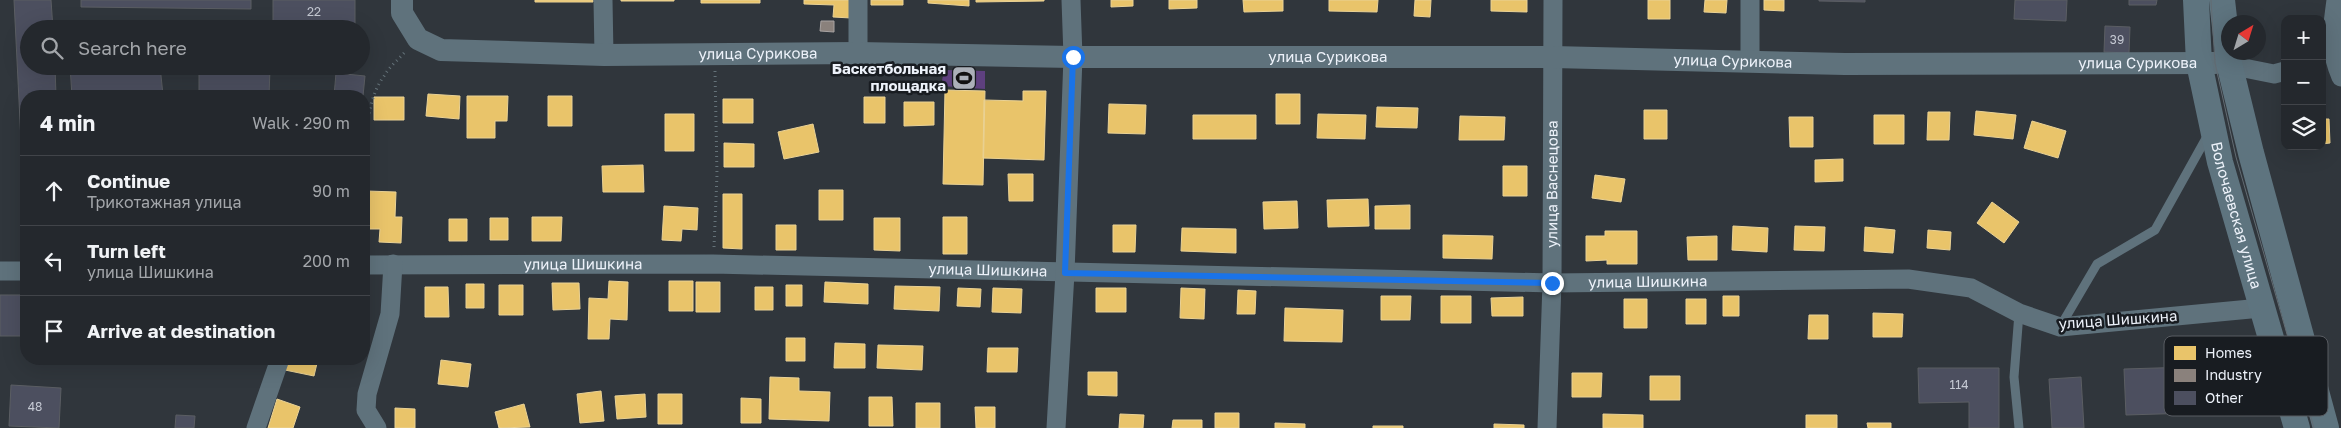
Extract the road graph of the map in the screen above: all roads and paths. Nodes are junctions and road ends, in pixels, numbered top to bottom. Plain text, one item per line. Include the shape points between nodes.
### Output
1 (402, 0) edge
2 (603, 0) edge
3 (858, 0) edge
4 (1070, 0) edge
5 (1553, 0) edge
6 (1750, 0) edge
7 (2196, 0) edge
8 (2222, 0) edge
9 (2336, 0) edge
10 (418, 39) junction
11 (858, 52) junction
12 (714, 53) junction
13 (604, 55) junction
14 (1073, 57) junction
15 (1553, 57) junction
16 (2332, 59) edge
17 (1750, 60) junction
18 (2214, 63) junction
19 (2281, 72) edge
20 (2341, 77) edge
21 (370, 107) edge
22 (2212, 126) junction
23 (393, 264) junction
24 (713, 264) junction
25 (370, 265) edge
26 (20, 270) edge
27 (0, 271) edge
28 (1065, 273) junction
29 (1552, 283) junction
30 (2261, 308) junction
31 (2019, 313) junction
32 (2060, 327) junction
33 (2269, 336) edge
34 (2301, 336) edge
35 (278, 365) edge
36 (2293, 416) edge
37 (256, 428) edge
38 (377, 428) edge
39 (1056, 428) edge
40 (1547, 428) edge
41 (2019, 428) edge
42 (2297, 428) edge

1 - 10 street via 402,13
2 - 13 street
3 - 11 street
4 - 14 street
5 - 15 street, улица Васнецова
6 - 17 street
7 - 18 main road, Волочаевская улица
8 - 18 main road, Волочаевская улица
9 - 16 street
10 - 13 street, улица Сурикова via 441,50
10 - 21 path via 384,74
11 - 12 street, улица Сурикова
11 - 14 street, улица Сурикова
12 - 13 street, улица Сурикова
12 - 24 path via 717,175
14 - 15 street, улица Сурикова
14 - 28 street
15 - 17 street, улица Сурикова
15 - 29 street, улица Васнецова
16 - 20 street
17 - 18 street, улица Сурикова via 1932,64
18 - 19 street via 2274,74
18 - 22 main road, Волочаевская улица
18 - 34 main road, Волочаевская улица via 2251,153
22 - 30 main road, Волочаевская улица
22 - 32 lane via 2155,230 2096,264
23 - 24 street, улица Шишкина
23 - 25 street, улица Шишкина
23 - 38 street via 390,314 367,394 366,410
24 - 28 street, улица Шишкина
26 - 27 street
28 - 29 street, улица Шишкина
28 - 39 street
29 - 31 street, улица Шишкина via 1908,279 1971,288
29 - 40 street, улица Васнецова
30 - 32 street, улица Шишкина
30 - 33 main road, Волочаевская улица
31 - 32 street, улица Шишкина
31 - 41 lane via 2014,377
35 - 37 street
36 - 42 main road, Волочаевская улица

